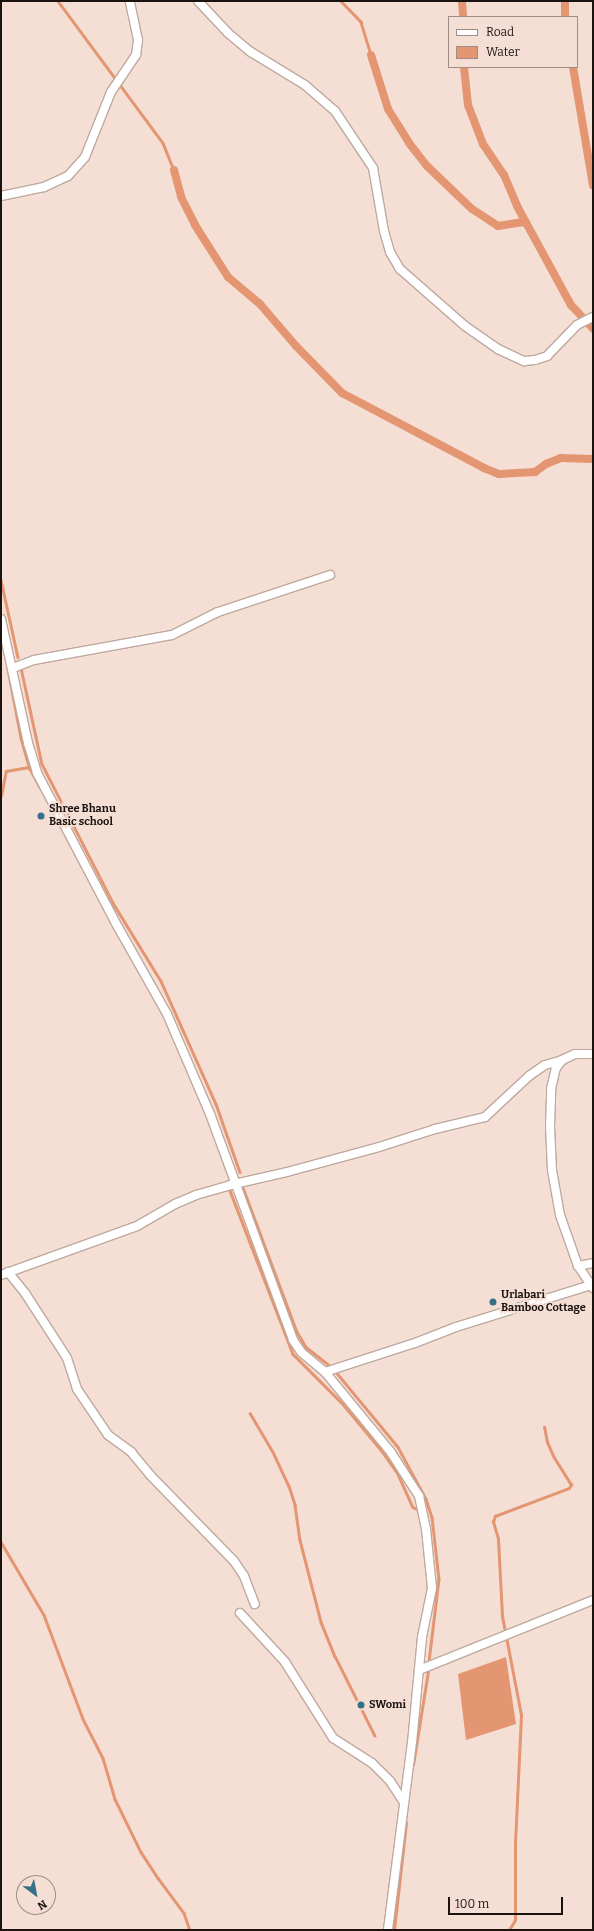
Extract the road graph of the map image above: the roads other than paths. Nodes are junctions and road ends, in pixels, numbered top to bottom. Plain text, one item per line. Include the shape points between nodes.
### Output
1 (130, 1) edge
2 (198, 1) edge
3 (1, 196) edge
4 (591, 319) edge
5 (330, 575) dead end
6 (1, 619) edge
7 (13, 668) junction
8 (593, 1054) edge
9 (562, 1060) junction
10 (237, 1183) junction
11 (593, 1263) edge
12 (578, 1266) junction
13 (4, 1273) edge
14 (592, 1287) edge
15 (325, 1372) junction
16 (593, 1600) edge
17 (255, 1604) dead end
18 (240, 1613) dead end
19 (419, 1670) junction
20 (403, 1801) junction
21 (388, 1930) edge

1 - 3 street via 138,40 136,55 111,92 85,157 68,176 50,185
2 - 4 street via 228,33 251,52 305,85 336,111 373,168 384,231 390,252 400,269 465,326 498,349 524,361 547,356 577,325
5 - 7 street via 218,612 172,635 34,660
6 - 7 street
7 - 10 street via 28,743 37,772 167,1014
8 - 9 street via 575,1054
9 - 10 street via 545,1065 529,1076 485,1118 428,1131 287,1172
9 - 12 street via 556,1068 551,1089 552,1170 560,1215
10 - 13 street via 182,1201 137,1226
10 - 15 street via 293,1340 301,1352
11 - 12 street
12 - 14 street
13 - 17 street via 25,1293 64,1353 77,1389 108,1435 131,1452 234,1562 244,1576
14 - 15 street via 456,1327
15 - 19 street via 390,1451 419,1496 425,1521 432,1588 422,1637
16 - 19 street
18 - 20 street via 291,1671 333,1738 372,1763 390,1781
19 - 20 street
20 - 21 street

